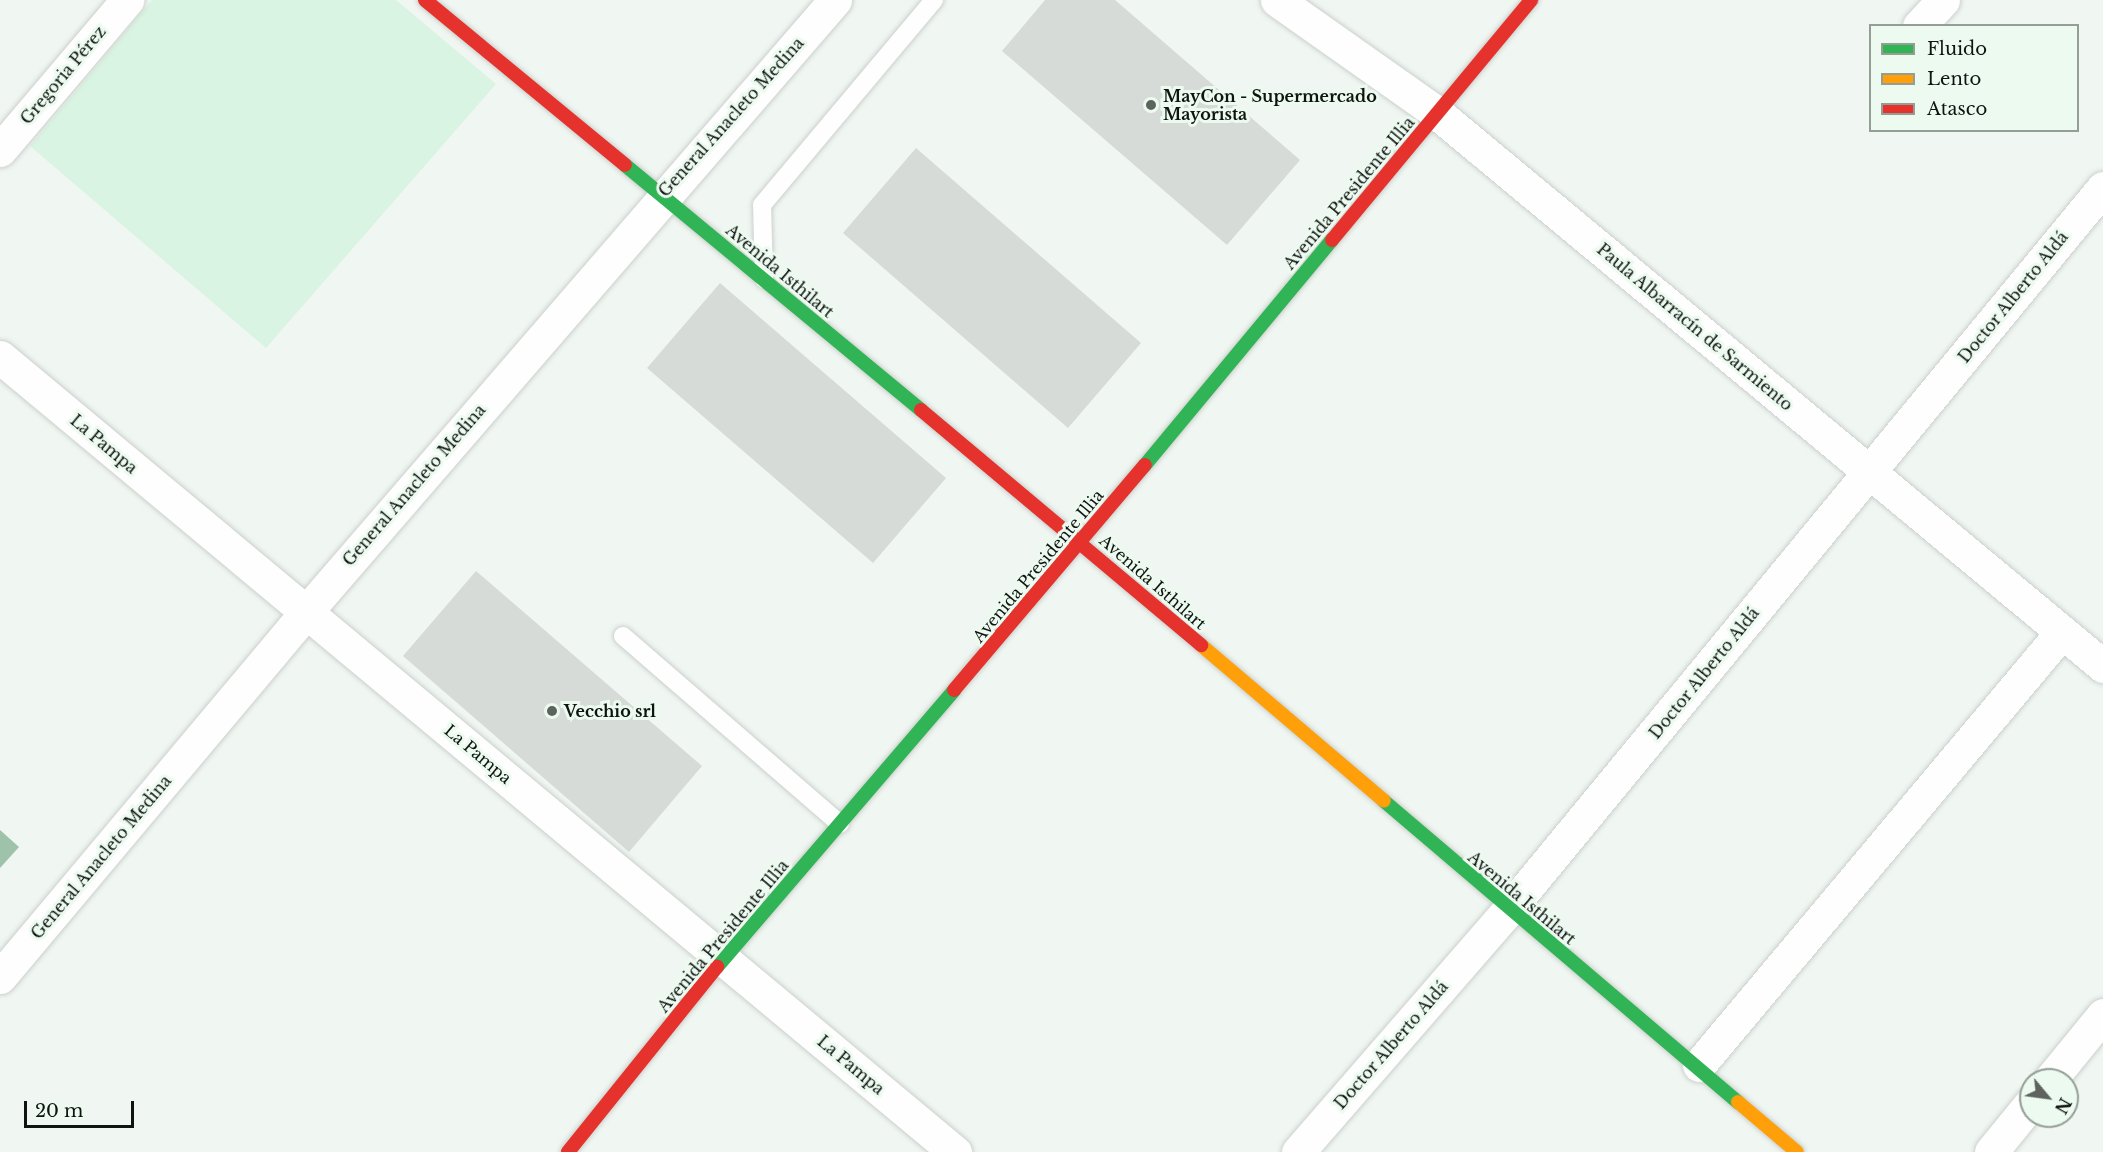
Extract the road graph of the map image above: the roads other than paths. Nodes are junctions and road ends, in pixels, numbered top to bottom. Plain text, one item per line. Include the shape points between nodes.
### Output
1 (425, 0) edge
2 (835, 0) edge
3 (934, 0) edge
4 (1277, 0) edge
5 (1531, 0) edge
6 (1943, 0) edge
7 (113, 5) edge
8 (1921, 24) edge
9 (1437, 113) junction
10 (0, 150) edge
11 (2103, 188) edge
12 (662, 195) junction
13 (764, 279) junction
14 (0, 357) edge
15 (1870, 471) junction
16 (1081, 542) junction
17 (306, 612) junction
18 (2062, 632) junction
19 (623, 636) dead end
20 (2103, 666) edge
21 (840, 824) junction
22 (1509, 909) junction
23 (724, 958) junction
24 (0, 977) edge
25 (2103, 1015) edge
26 (1699, 1065) junction
27 (2060, 1068) edge
28 (2019, 1118) edge
29 (568, 1152) edge
30 (955, 1152) edge
31 (1298, 1152) edge
32 (1797, 1152) edge
33 (1991, 1152) edge

1 - 12 street, Avenida Isthilart
2 - 12 street, General Anacleto Medina
3 - 13 lane via 762,205
4 - 9 street, Paula Albarracín de Sarmiento
5 - 9 street, Avenida Presidente Illia
6 - 8 street
7 - 10 street, Gregoria Pérez
9 - 15 street, Paula Albarracín de Sarmiento
9 - 16 street, Avenida Presidente Illia
11 - 15 street, Doctor Alberto Aldá
12 - 13 street, Avenida Isthilart
12 - 17 street, General Anacleto Medina
13 - 16 street, Avenida Isthilart
14 - 17 street, La Pampa
15 - 18 street, Paula Albarracín de Sarmiento
15 - 22 street, Doctor Alberto Aldá
16 - 21 street, Avenida Presidente Illia
16 - 22 street, Avenida Isthilart
17 - 23 street, La Pampa
17 - 24 street, General Anacleto Medina
18 - 20 street, Paula Albarracín de Sarmiento
18 - 26 street
19 - 21 lane
21 - 23 street, Avenida Presidente Illia
22 - 26 street, Avenida Isthilart
22 - 31 street, Doctor Alberto Aldá
23 - 29 street, Avenida Presidente Illia
23 - 30 street, La Pampa
25 - 27 street
26 - 32 street, Avenida Isthilart
28 - 33 street

